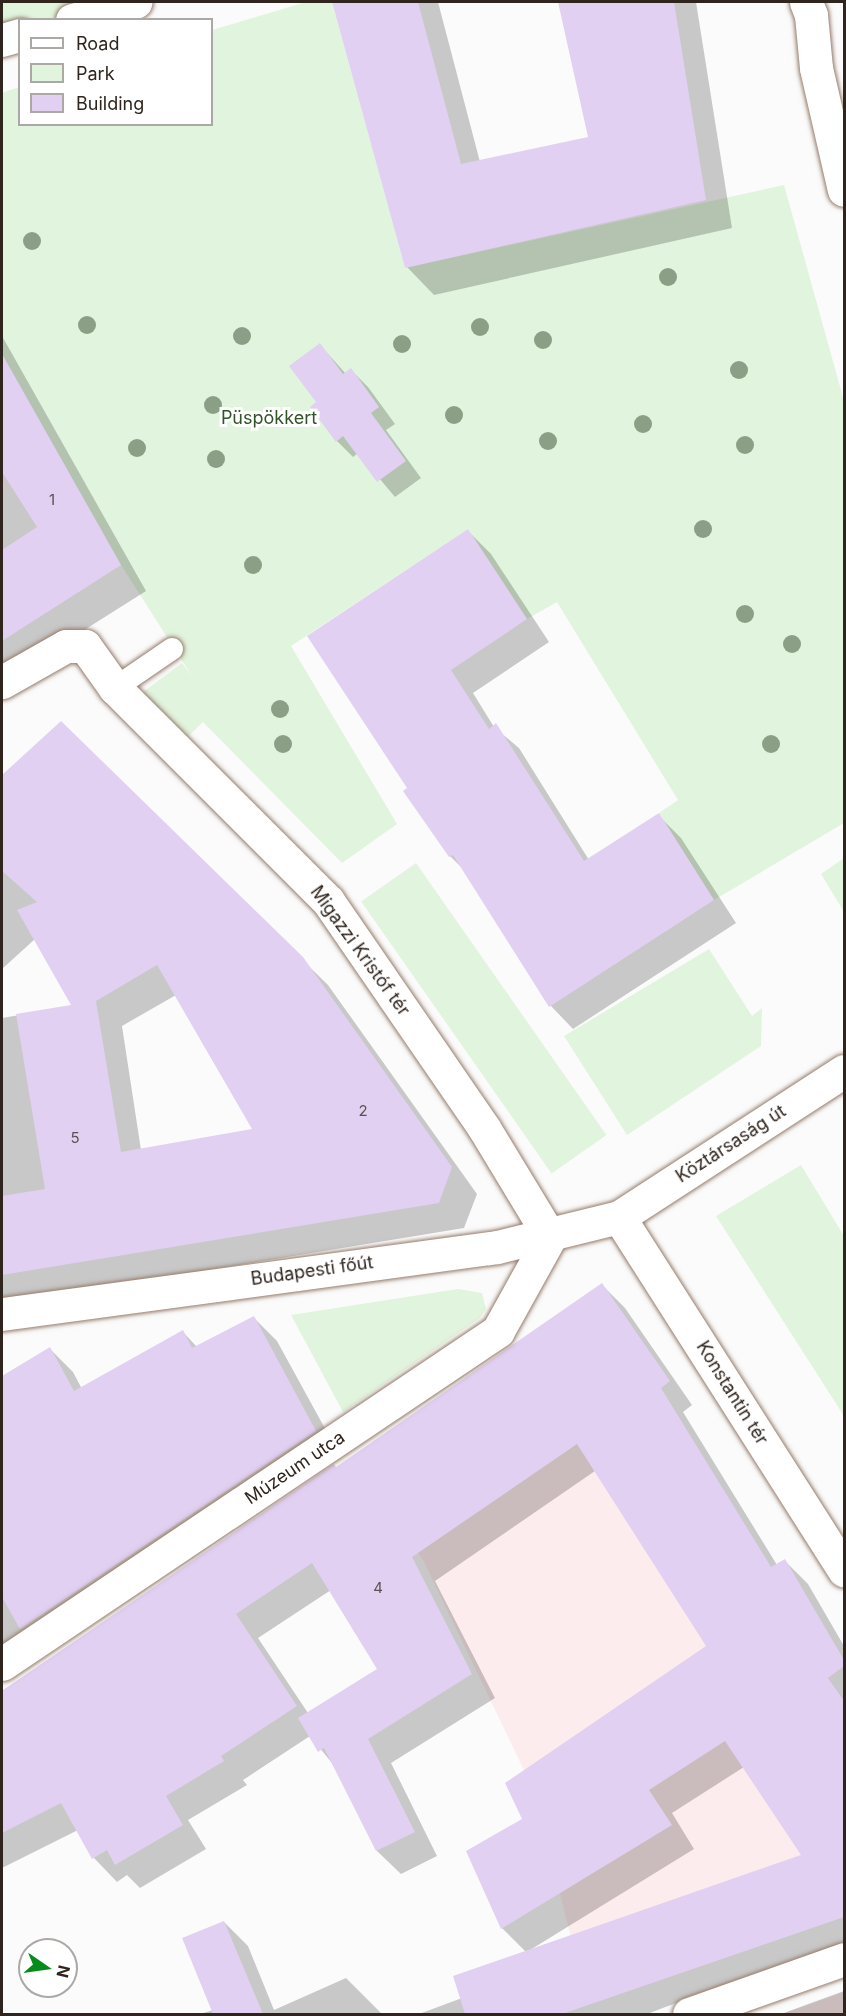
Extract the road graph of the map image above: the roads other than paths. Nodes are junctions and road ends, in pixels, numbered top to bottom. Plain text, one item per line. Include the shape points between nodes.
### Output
1 (135, 2) edge
2 (812, 6) edge
3 (79, 18) edge
4 (18, 35) edge
5 (2, 40) edge
6 (844, 190) edge
7 (172, 649) dead end
8 (2, 682) edge
9 (115, 688) junction
10 (844, 1071) edge
11 (619, 1217) junction
12 (550, 1236) junction
13 (2, 1314) edge
14 (844, 1570) edge
15 (2, 1664) edge
16 (844, 1959) edge
17 (689, 2014) edge

1 - 3 street
2 - 6 street via 816,68
4 - 5 street
7 - 9 lane
8 - 9 street, Migazzi Kristóf tér via 66,646 85,646
9 - 12 street, Migazzi Kristóf tér via 328,901 484,1128
10 - 11 street, Köztársaság út
11 - 12 street, Budapesti főút
11 - 14 street, Konstantin tér
12 - 13 street, Budapesti főút
12 - 15 street, Múzeum utca via 498,1331
16 - 17 street

